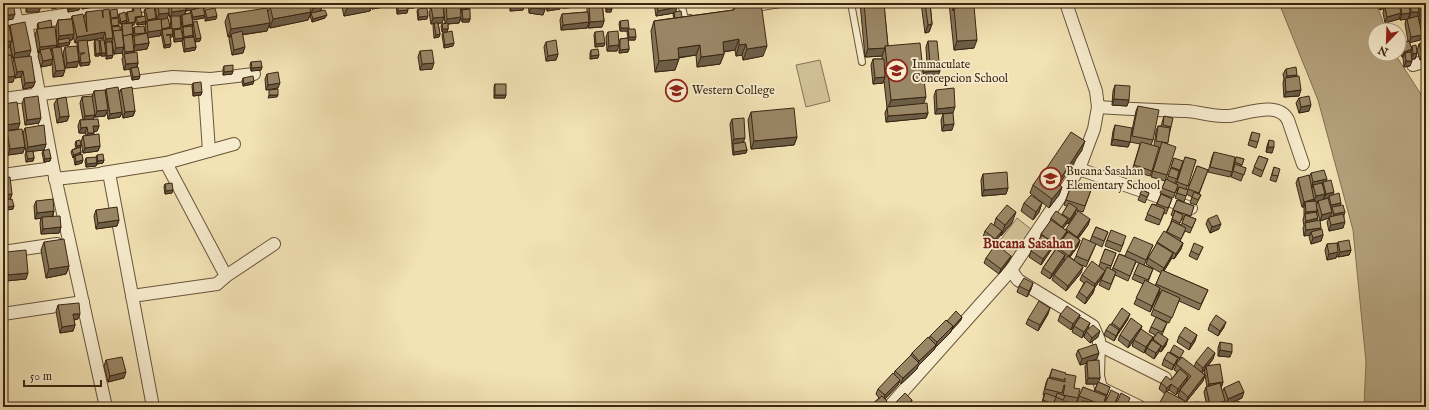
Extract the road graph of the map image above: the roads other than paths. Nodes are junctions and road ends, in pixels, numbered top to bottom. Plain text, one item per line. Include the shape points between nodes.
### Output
1 (12, 3) edge
2 (150, 3) edge
3 (563, 3) edge
4 (578, 3) edge
5 (681, 3) edge
6 (787, 3) edge
7 (851, 3) edge
8 (1066, 3) edge
9 (748, 9) edge
10 (693, 18) edge
11 (16, 24) edge
12 (1426, 61) edge
13 (862, 62) dead end
14 (1413, 65) edge
15 (254, 74) dead end
16 (204, 78) junction
17 (40, 95) junction
18 (3, 99) edge
19 (1098, 107) junction
20 (234, 144) dead end
21 (209, 151) junction
22 (166, 163) junction
23 (1303, 164) dead end
24 (1079, 169) junction
25 (54, 173) junction
26 (104, 173) junction
27 (3, 175) edge
28 (1193, 209) edge
29 (69, 243) junction
30 (274, 244) dead end
31 (3, 252) edge
32 (1011, 270) junction
33 (226, 276) junction
34 (132, 296) junction
35 (82, 302) junction
36 (3, 314) edge
37 (1099, 346) junction
38 (1165, 378) edge
39 (106, 407) edge
40 (153, 407) edge
41 (889, 407) edge
42 (1140, 407) edge

1 - 11 street
2 - 11 street
3 - 4 lane
5 - 10 lane via 685,19
6 - 9 lane
7 - 13 lane
8 - 19 street via 1096,91
11 - 17 street
12 - 14 street
15 - 16 street
16 - 17 street via 173,77
16 - 21 street
17 - 18 street
17 - 25 street
19 - 23 street via 1187,111 1216,116 1276,110 1285,114
19 - 24 street via 1094,129
20 - 21 street
21 - 22 street
22 - 26 street
22 - 33 street
24 - 28 street
24 - 32 street
25 - 26 street
25 - 27 street
25 - 29 street
26 - 34 street via 109,173
29 - 31 street
29 - 35 street
30 - 33 street
32 - 37 street via 1018,280 1093,326
32 - 41 street
33 - 34 street via 217,284
34 - 40 street
35 - 36 street
35 - 39 street
37 - 38 street
37 - 42 street via 1098,376 1101,388

